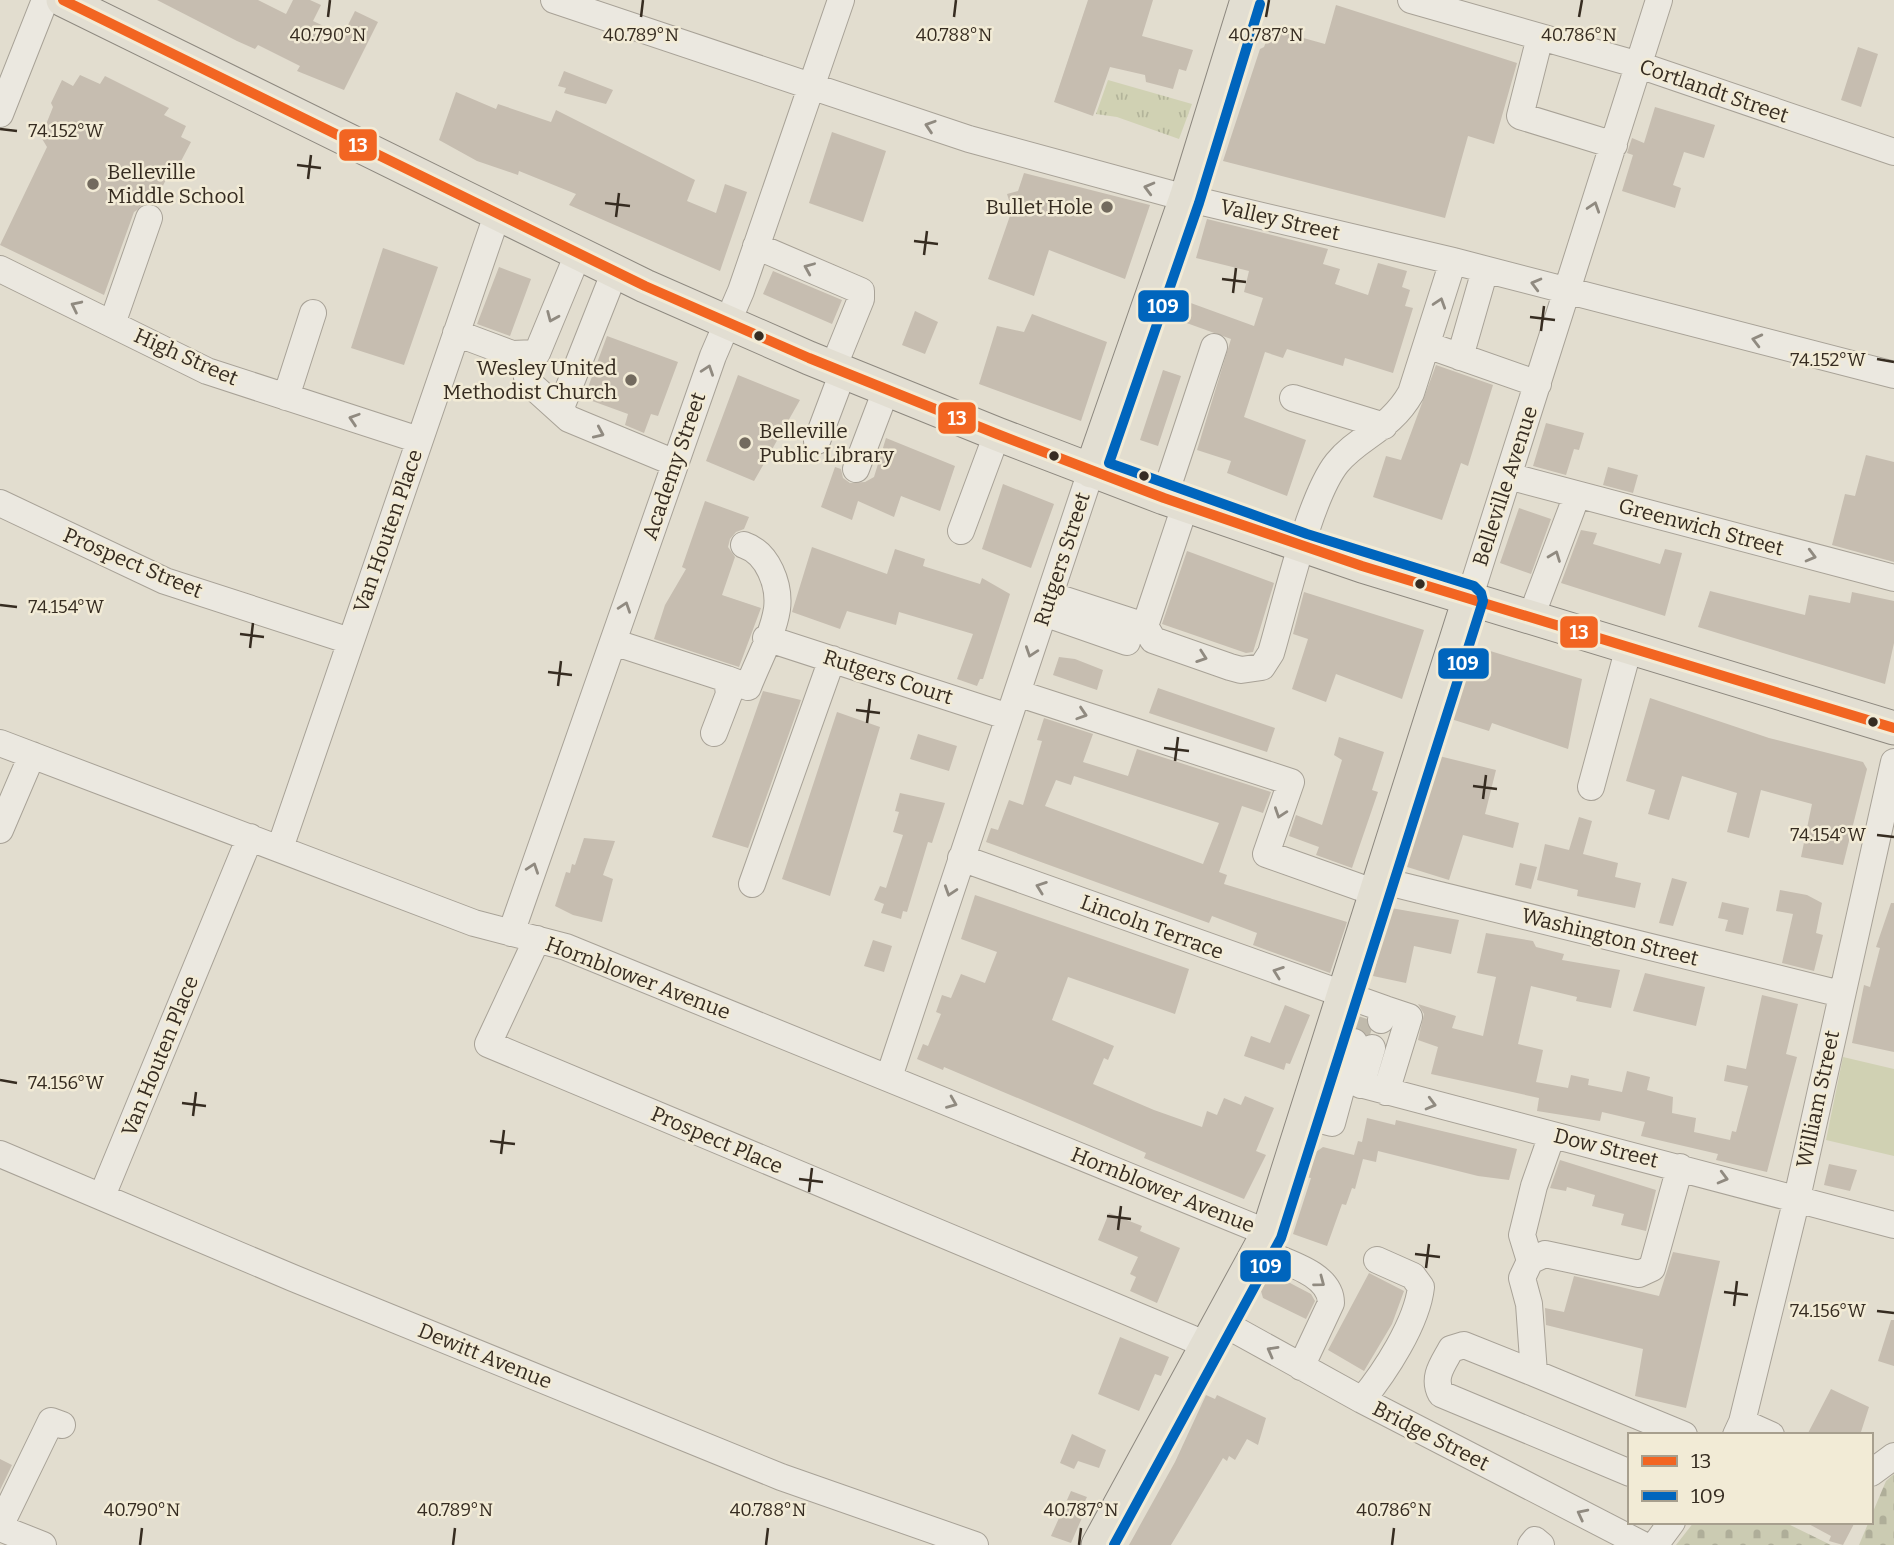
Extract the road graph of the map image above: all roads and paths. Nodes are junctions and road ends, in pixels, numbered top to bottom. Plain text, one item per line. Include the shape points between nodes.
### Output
1 (45, 0) edge
2 (63, 0) edge
3 (554, 0) edge
4 (841, 0) edge
5 (1247, 0) edge
6 (1411, 0) edge
7 (1659, 0) edge
8 (1540, 37) junction
9 (1639, 65) junction
10 (810, 88) junction
11 (0, 114) edge
12 (1614, 145) junction
13 (1894, 152) edge
14 (1185, 198) junction
15 (497, 215) junction
16 (149, 218) dead end
17 (756, 246) junction
18 (578, 254) junction
19 (1453, 261) junction
20 (0, 269) edge
21 (1485, 270) junction
22 (615, 271) junction
23 (1567, 292) junction
24 (313, 313) dead end
25 (727, 322) junction
26 (111, 324) junction
27 (456, 332) junction
28 (1427, 345) junction
29 (1214, 347) dead end
30 (531, 354) junction
31 (1460, 356) junction
32 (838, 370) junction
33 (1894, 375) edge
34 (1538, 384) junction
35 (886, 390) junction
36 (286, 397) junction
37 (1293, 398) dead end
38 (559, 410) junction
39 (1384, 426) junction
40 (997, 434) junction
41 (419, 440) junction
42 (817, 441) dead end
43 (675, 463) junction
44 (856, 469) dead end
45 (1091, 471) junction
46 (1508, 476) junction
47 (1577, 495) junction
48 (1175, 502) junction
49 (0, 503) edge
50 (961, 531) dead end
51 (744, 545) dead end
52 (1303, 547) junction
53 (1894, 578) edge
54 (1469, 599) junction
55 (1047, 604) junction
56 (1531, 617) junction
57 (1136, 634) junction
58 (766, 638) junction
59 (350, 641) junction
60 (613, 642) junction
61 (1629, 647) junction
62 (832, 659) junction
63 (727, 680) junction
64 (1013, 705) junction
65 (1894, 728) edge
66 (714, 733) dead end
67 (0, 743) edge
68 (32, 755) junction
69 (1894, 762) edge
70 (1591, 787) dead end
71 (0, 830) edge
72 (250, 837) junction
73 (280, 848) junction
74 (961, 858) junction
75 (752, 884) dead end
76 (1378, 886) junction
77 (511, 933) junction
78 (537, 939) junction
79 (1841, 994) junction
80 (1367, 1008) junction
81 (1363, 1045) tunnel mouth
82 (889, 1077) junction
83 (1352, 1082) junction
84 (1552, 1135) junction
85 (0, 1154) edge
86 (1680, 1167) junction
87 (102, 1196) junction
88 (1797, 1198) junction
89 (1894, 1225) edge
90 (1264, 1242) junction
91 (1377, 1260) dead end
92 (1530, 1261) junction
93 (1214, 1334) junction
94 (1301, 1367) junction
95 (1534, 1373) junction
96 (1362, 1400) junction
97 (62, 1425) dead end
98 (1739, 1429) edge
99 (1671, 1432) edge
100 (1760, 1433) edge
101 (1894, 1456) edge
102 (1628, 1472) edge
103 (1873, 1472) edge
104 (1671, 1524) edge
105 (0, 1527) edge
106 (43, 1545) edge
107 (975, 1545) edge
108 (1098, 1545) edge
109 (1531, 1545) edge
110 (1541, 1545) edge
111 (1643, 1545) edge
112 (1655, 1545) edge

1 - 11 street
2 - 15 main road
3 - 10 street, Valley Street
4 - 10 street, Academy Street
5 - 14 main road, Rutgers Street
6 - 8 street, Cortlandt Street
7 - 9 street, Belleville Avenue
8 - 9 street, Cortlandt Street
8 - 12 street via 1520,116
9 - 12 street, Belleville Avenue
9 - 13 street, Cortlandt Street
14 -> 10 street, Valley Street via 969,139
10 - 17 street, Academy Street
23 -> 12 street, Belleville Avenue
14 - 19 street, Valley Street
14 - 45 main road, Rutgers Street
15 - 18 main road
15 - 27 street, Van Houten Place
16 - 26 street
17 - 25 street, Academy Street
32 -> 17 street via 861,291
18 - 22 main road
18 -> 30 street via 537,353
19 - 21 street, Valley Street
28 -> 19 street
26 -> 20 street, High Street
23 -> 21 street, Valley Street
21 - 31 street
22 - 25 main road
22 - 38 street
33 -> 23 street, Valley Street
23 - 34 street, Belleville Avenue
24 - 36 street
25 - 32 main road
43 -> 25 street, Academy Street
26 - 36 street, High Street via 206,371
27 - 30 street via 512,354
27 - 41 street, Van Houten Place
28 - 31 street
28 - 39 street via 1401,412
29 - 48 street
30 - 38 street via 528,382
31 - 34 street
32 - 35 main road
32 - 42 street
34 - 46 street, Belleville Avenue
35 - 40 main road
35 - 44 street
41 -> 36 street, High Street
37 - 39 street
38 -> 43 street via 603,435
39 - 52 street via 1337,463 1321,493
40 - 45 main road
40 - 50 street
41 - 59 street, Van Houten Place
60 -> 43 street, Academy Street
45 - 48 main road
45 - 55 street, Rutgers Street
46 - 47 street, Greenwich Street
46 - 54 street, Belleville Avenue
47 -> 53 street, Greenwich Street
56 -> 47 street
48 - 52 main road
48 - 57 street
49 - 59 street, Prospect Street via 165,581
51 - 58 street via 766,561 773,579 777,608
52 - 54 main road
57 -> 52 street via 1241,670 1262,667 1271,653
54 - 56 main road
54 - 76 main road, Belleville Avenue
55 - 57 street
55 -> 64 street, Rutgers Street
56 - 61 main road
58 - 62 street, Rutgers Court
58 - 63 street via 748,687
59 - 73 street, Van Houten Place
60 - 63 street
77 -> 60 street, Academy Street
61 - 65 main road
61 - 70 street
62 - 64 street, Rutgers Court
62 - 75 street
63 - 66 street via 729,694
64 - 74 street, Rutgers Street
64 -> 76 street, Rutgers Court via 1291,782 1266,854
67 - 68 street, Hornblower Avenue
68 - 71 street
68 - 72 street, Hornblower Avenue
69 - 79 street, William Street
72 - 73 street, Hornblower Avenue
72 - 87 street, Van Houten Place
73 - 77 street, Hornblower Avenue
80 -> 74 street, Lincoln Terrace
74 -> 82 street, Rutgers Street
76 - 79 street, Washington Street
76 - 80 main road, Belleville Avenue
77 - 78 street, Hornblower Avenue
78 - 82 street, Hornblower Avenue
78 - 93 street, Prospect Place via 488,1044
79 - 88 street, William Street
80 - 83 main road, Belleville Avenue
80 - 83 street, Lincoln Terrace via 1409,1017
81 - 83 street
82 -> 90 street, Hornblower Avenue
83 -> 84 street, Dow Street
83 - 90 main road, Belleville Avenue via 1305,1116
84 - 86 street, Dow Street
84 - 92 street via 1522,1235
85 - 87 street, Dewitt Avenue
86 -> 88 street, Dow Street
86 - 92 street via 1653,1268 1639,1274 1545,1254
87 - 107 street, Dewitt Avenue via 782,1477
88 - 89 street, Dow Street
88 - 98 street, William Street
90 - 93 main road, Belleville Avenue
90 -> 94 street, Hornblower Avenue via 1327,1284 1331,1292 1331,1303
91 - 96 street via 1413,1276 1421,1287 1420,1302 1385,1371
92 - 95 street via 1522,1278 1529,1304
94 -> 93 street, Bridge Street
93 - 108 main road, Belleville Avenue
94 - 96 street, Bridge Street
95 - 99 street
95 - 102 street via 1464,1345 1451,1349 1437,1386 1441,1394
111 -> 96 street, Bridge Street
97 - 105 street via 51,1420
98 - 100 street
101 - 103 street
104 - 112 street
105 - 106 street
109 - 110 street via 1535,1540

